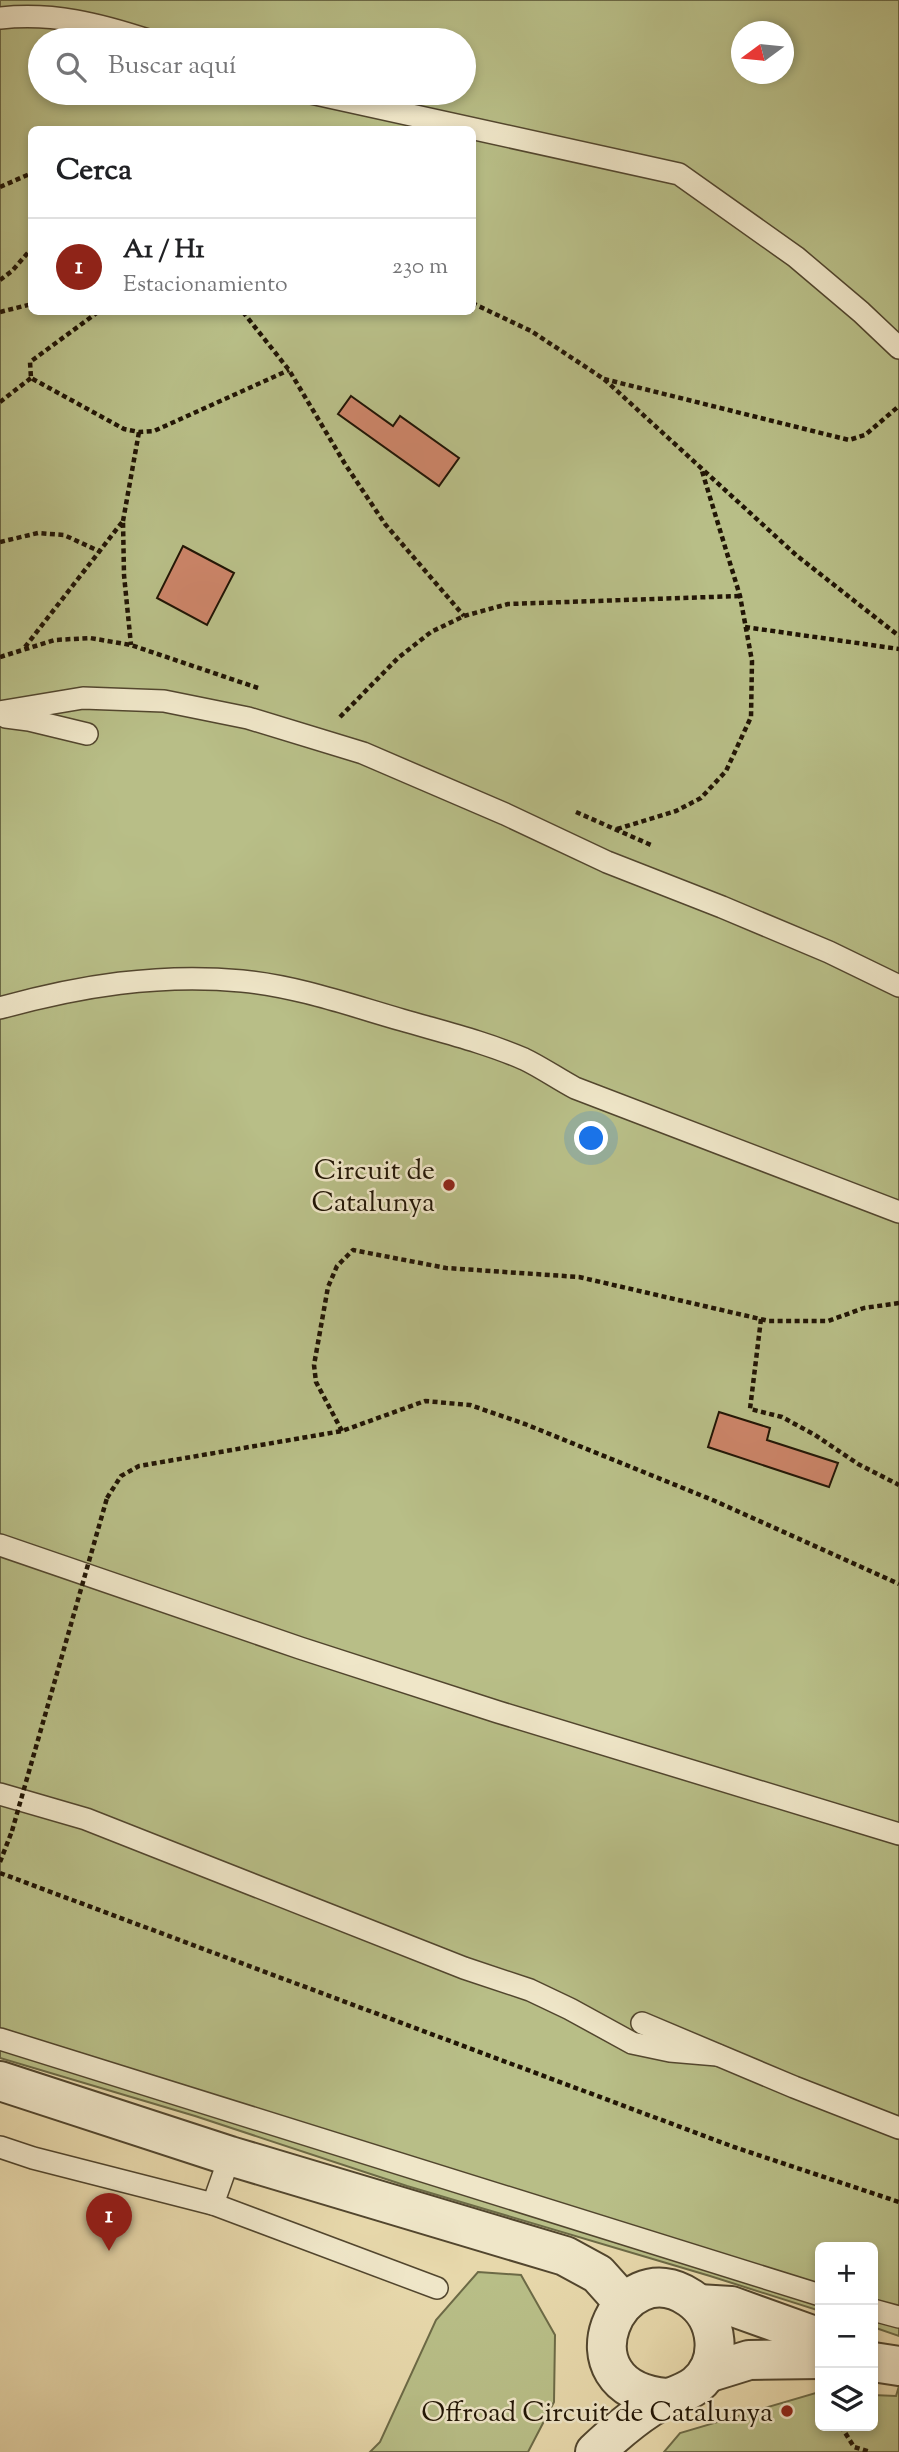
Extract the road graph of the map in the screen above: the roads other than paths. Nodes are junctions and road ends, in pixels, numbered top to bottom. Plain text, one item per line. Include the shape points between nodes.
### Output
1 (0, 18) edge
2 (110, 28) edge
3 (365, 105) edge
4 (460, 126) edge
5 (476, 129) edge
6 (899, 348) edge
7 (0, 714) edge
8 (87, 734) dead end
9 (899, 986) edge
10 (0, 1008) edge
11 (899, 1212) edge
12 (0, 1545) edge
13 (0, 1794) edge
14 (899, 1834) edge
15 (642, 2023) dead end
16 (0, 2039) edge
17 (717, 2055) junction
18 (0, 2081) edge
19 (899, 2128) edge
20 (0, 2147) edge
21 (230, 2156) junction
22 (213, 2204) junction
23 (438, 2288) dead end
24 (815, 2293) edge
25 (624, 2303) junction
26 (698, 2304) junction
27 (878, 2311) edge
28 (899, 2317) edge
29 (815, 2336) edge
30 (815, 2359) edge
31 (706, 2373) junction
32 (618, 2378) junction
33 (666, 2398) junction
34 (584, 2452) edge
35 (595, 2452) edge

1 - 2 lane via 58,16
3 - 4 lane
5 - 6 lane via 679,174 796,257
7 - 8 lane
7 - 9 lane via 83,698 164,701 248,718 350,749
10 - 11 lane via 90,985 135,981 184,978 284,988 525,1060 575,1088
12 - 14 lane via 339,1661
13 - 17 lane via 86,1819 530,1990 632,2043
15 - 17 lane
16 - 24 lane
17 - 19 lane
18 - 21 street
20 - 22 lane
21 - 22 lane
21 - 25 street via 565,2256 598,2274
22 - 23 lane
25 - 26 street via 637,2294 661,2289 685,2294
25 - 32 street via 613,2316 607,2339 610,2363
26 - 29 street via 731,2306
26 - 31 street via 708,2315 715,2345
27 - 28 lane
30 - 31 street via 749,2360
31 - 33 street via 696,2385
32 - 33 street via 631,2390
32 - 34 street via 613,2407
33 - 35 street

